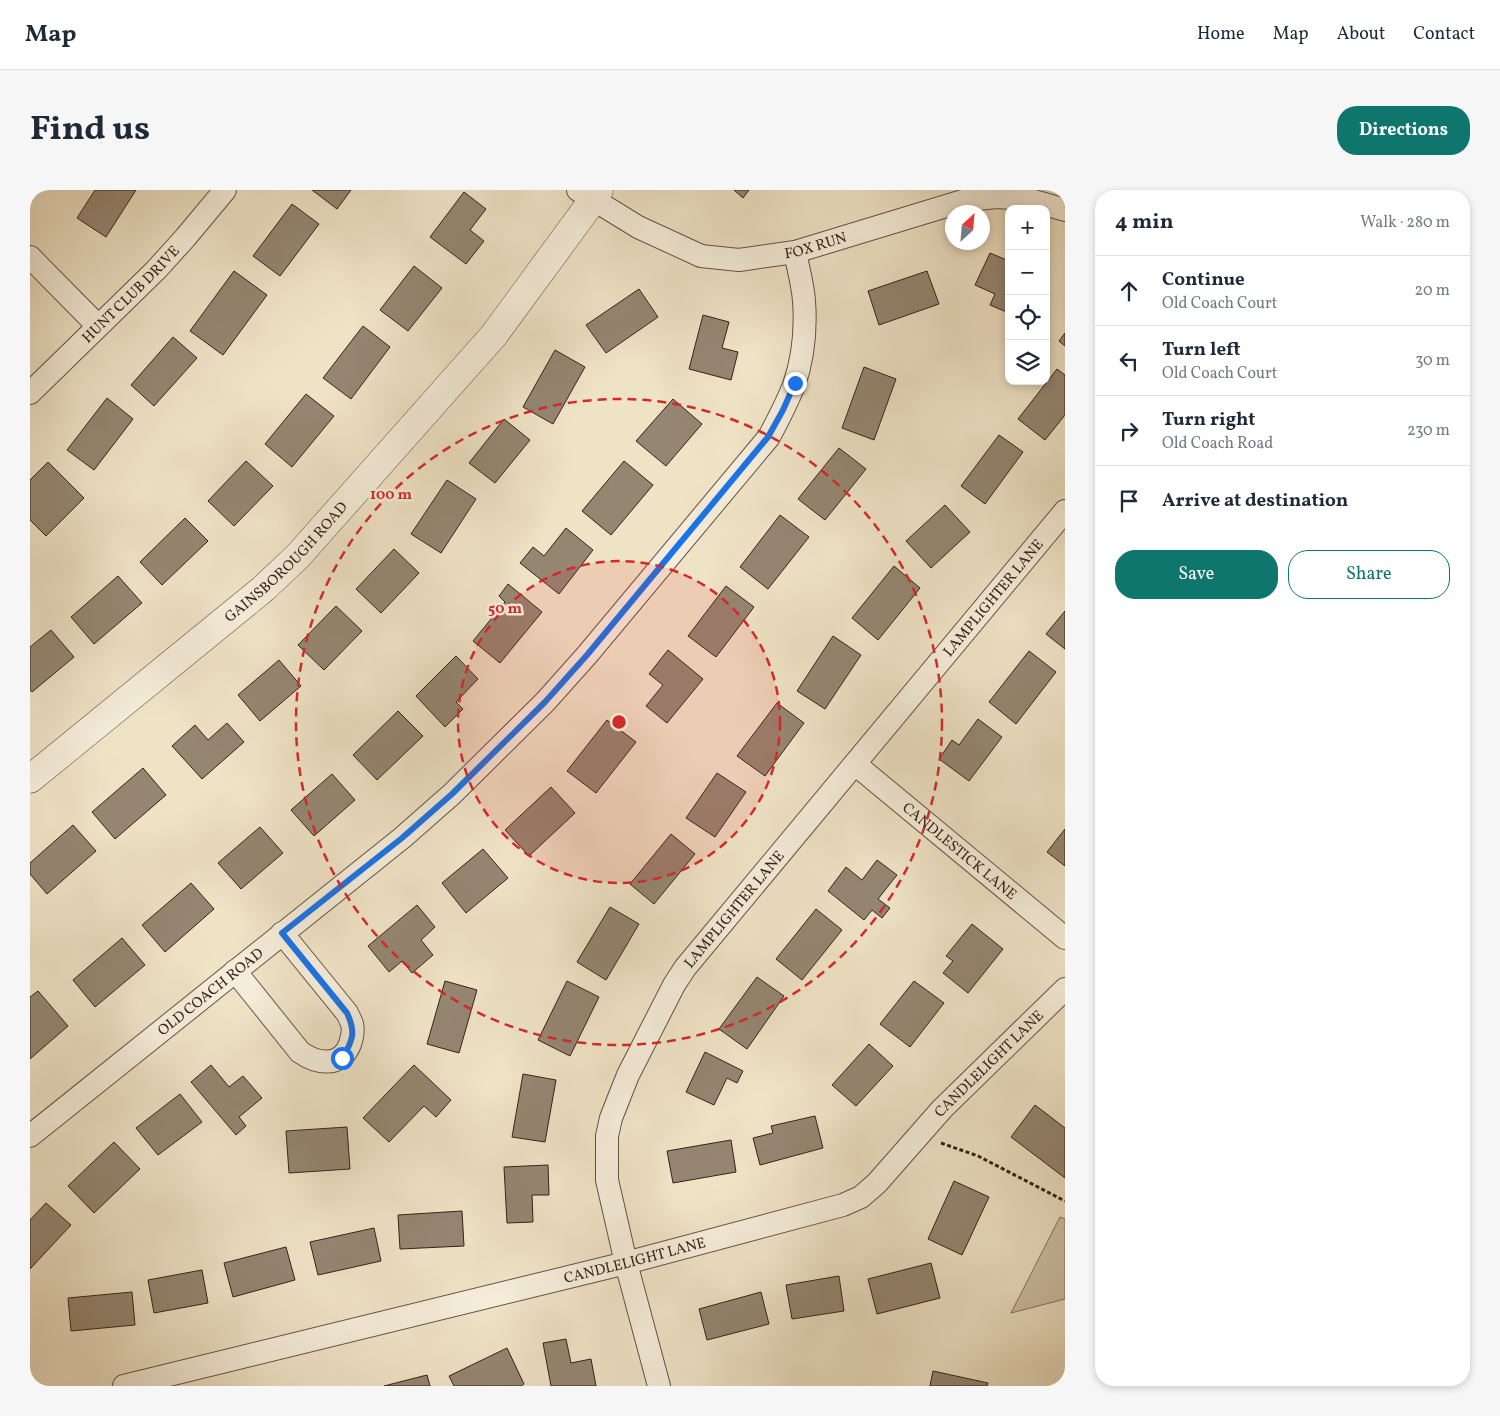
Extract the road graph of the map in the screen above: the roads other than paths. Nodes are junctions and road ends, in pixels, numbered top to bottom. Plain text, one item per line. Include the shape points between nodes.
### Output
1 (225, 190) edge
2 (590, 193) edge
3 (1065, 210) edge
4 (795, 252) junction
5 (30, 257) edge
6 (98, 326) junction
7 (30, 393) edge
8 (1065, 511) edge
9 (855, 764) junction
10 (30, 779) edge
11 (282, 933) junction
12 (1065, 938) edge
13 (235, 971) junction
14 (1065, 989) edge
15 (30, 1136) edge
16 (626, 1263) junction
17 (124, 1386) edge
18 (659, 1386) edge

1 - 6 street, HUNT CLUB DRIVE via 156,270
2 - 4 street, FOX RUN via 638,227 701,256 738,260
2 - 10 street, GAINSBOROUGH ROAD via 494,335 298,556 263,589
3 - 4 street, FOX RUN via 1027,199 966,200
4 - 11 street, OLD COACH ROAD via 804,300 801,357 795,383 768,437 545,702 409,832
5 - 6 street
6 - 7 street, HUNT CLUB DRIVE
8 - 9 street, LAMPLIGHTER LANE
9 - 12 street, CANDLESTICK LANE
9 - 16 street, LAMPLIGHTER LANE via 684,968 628,1075 607,1136 607,1180
11 - 13 street, OLD COACH ROAD
11 - 13 street via 350,1019 353,1036 342,1058 318,1062 300,1052
13 - 15 street, OLD COACH ROAD
14 - 16 street, CANDLELIGHT LANE via 942,1109 877,1183 861,1196 843,1205
16 - 17 street, CANDLELIGHT LANE
16 - 18 street, LAMPLIGHTER LANE

